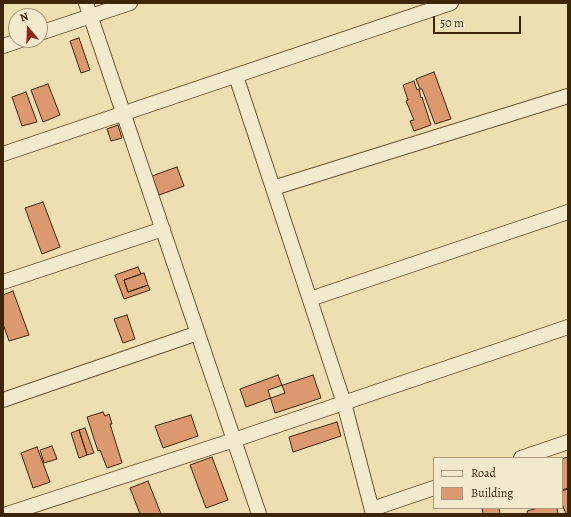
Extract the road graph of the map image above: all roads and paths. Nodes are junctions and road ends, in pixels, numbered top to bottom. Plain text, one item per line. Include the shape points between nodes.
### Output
1 (130, 3) edge
2 (451, 3) edge
3 (89, 10) edge
4 (48, 29) edge
5 (236, 76) junction
6 (568, 96) edge
7 (124, 114) junction
8 (3, 154) edge
9 (273, 188) junction
10 (568, 212) edge
11 (163, 229) junction
12 (3, 282) edge
13 (310, 299) junction
14 (568, 327) edge
15 (198, 333) junction
16 (3, 400) edge
17 (344, 403) junction
18 (234, 440) junction
19 (568, 442) edge
20 (524, 457) edge
21 (433, 488) edge
22 (373, 512) edge
23 (7, 514) edge
24 (259, 514) edge

1 - 3 street
2 - 5 street
3 - 4 street
3 - 7 street
5 - 7 street
5 - 9 street
6 - 9 street
7 - 8 street
7 - 11 street
9 - 13 street
10 - 13 street
11 - 12 street
11 - 15 street
13 - 17 street
14 - 17 street
15 - 16 street
15 - 18 street
17 - 18 street
17 - 22 street
18 - 23 street
18 - 24 street
19 - 20 street
21 - 22 street

